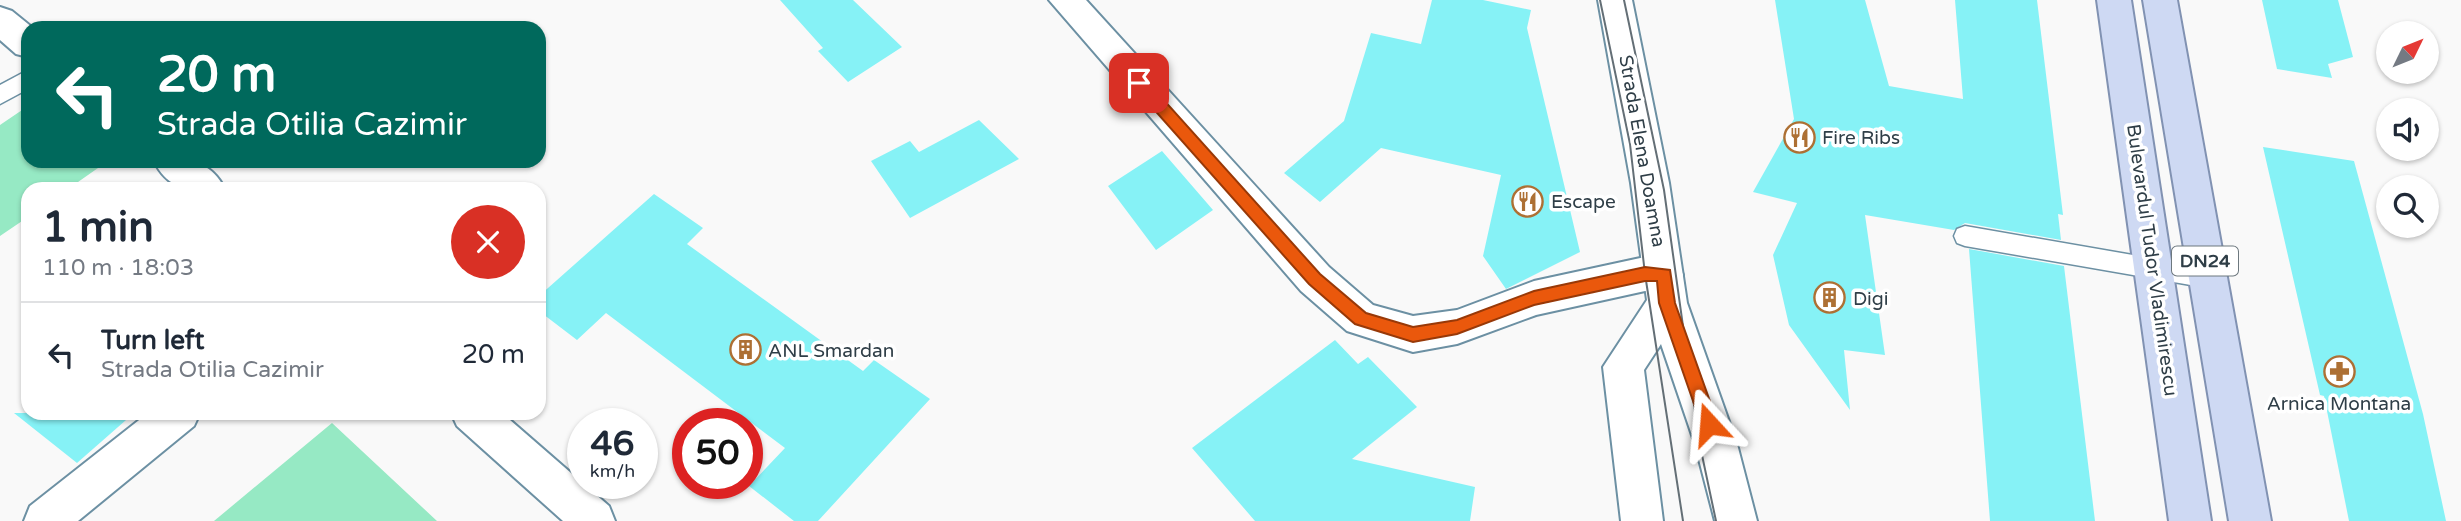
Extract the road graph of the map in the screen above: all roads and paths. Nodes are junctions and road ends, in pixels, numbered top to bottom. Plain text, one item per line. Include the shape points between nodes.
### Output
1 (1066, 0) edge
2 (1615, 0) edge
3 (2114, 0) edge
4 (2160, 0) edge
5 (0, 20) edge
6 (21, 38) edge
7 (21, 82) edge
8 (0, 96) edge
9 (180, 168) edge
10 (198, 182) edge
11 (1965, 236) dead end
12 (2155, 269) junction
13 (2208, 278) junction
14 (1666, 289) junction
15 (170, 420) edge
16 (480, 420) edge
17 (45, 521) edge
18 (594, 521) edge
19 (1642, 521) edge
20 (1736, 521) edge
21 (2190, 521) edge
22 (2250, 521) edge

1 - 14 street via 1315,279 1361,319 1413,334 1457,327 1534,298 1645,274
2 - 14 street, Strada Elena Doamna
3 - 12 main road, Bulevardul Tudor Vladimirescu / DN24
4 - 13 main road, DN24
5 - 6 street
7 - 8 lane
9 - 10 street
11 - 12 lane
12 - 13 lane
12 - 21 main road, Bulevardul Tudor Vladimirescu / DN24
13 - 22 main road, DN24
14 - 19 street via 1623,367
14 - 20 street, Strada Elena Doamna
15 - 17 street
16 - 18 street

